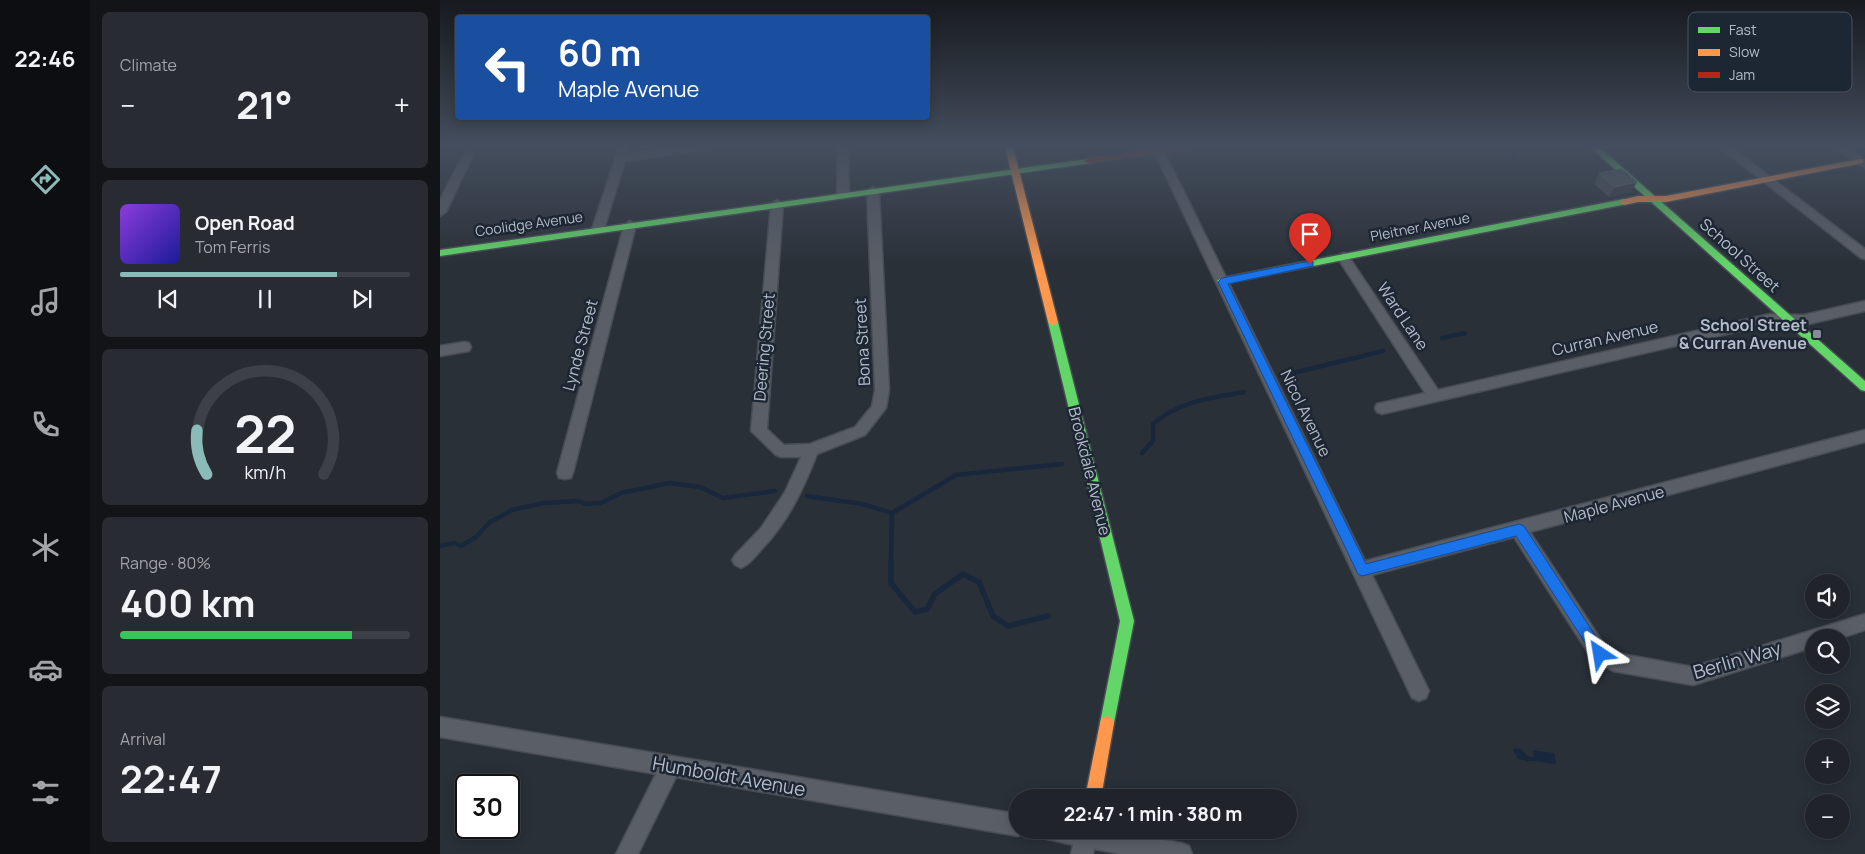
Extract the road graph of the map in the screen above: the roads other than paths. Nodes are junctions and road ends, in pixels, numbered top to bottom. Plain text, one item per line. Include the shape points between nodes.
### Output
1 (452, 187) edge
2 (611, 187) edge
3 (842, 187) edge
4 (897, 187) edge
5 (1019, 187) edge
6 (1176, 187) edge
7 (1638, 187) edge
8 (1725, 187) edge
9 (1777, 187) edge
10 (873, 190) junction
11 (842, 194) junction
12 (1652, 199) junction
13 (776, 204) junction
14 (440, 212) edge
15 (630, 225) junction
16 (598, 230) junction
17 (440, 253) edge
18 (1865, 255) edge
19 (1343, 257) junction
20 (1222, 282) junction
21 (1865, 306) edge
22 (1787, 318) junction
23 (464, 347) dead end
24 (440, 350) edge
25 (1865, 387) edge
26 (1434, 395) junction
27 (1382, 408) dead end
28 (1865, 436) edge
29 (810, 450) junction
30 (565, 473) dead end
31 (1519, 530) junction
32 (741, 560) dead end
33 (1362, 570) junction
34 (1865, 622) edge
35 (1843, 629) edge
36 (1805, 641) edge
37 (1419, 691) dead end
38 (440, 727) edge
39 (671, 766) junction
40 (1094, 789) edge
41 (1009, 823) edge
42 (1084, 840) edge
43 (627, 854) edge
44 (1181, 854) edge

1 - 14 street
2 - 16 street
3 - 11 street
4 - 10 street, Coolidge Avenue
5 - 40 street, Brookdale Avenue via 1127,621
6 - 20 street, Nicol Avenue
7 - 12 street, School Street
8 - 12 street, Pleitner Avenue
9 - 18 street
10 - 11 street, Coolidge Avenue
10 - 29 street, Bona Street via 882,390 880,408 860,431
11 - 13 street, Coolidge Avenue
12 - 19 street, Pleitner Avenue via 1638,199
12 - 22 street, School Street
13 - 15 street, Coolidge Avenue
13 - 29 street, Deering Street via 759,431 781,451
15 - 16 street, Coolidge Avenue
15 - 30 street, Lynde Street
16 - 17 street, Coolidge Avenue
19 - 20 street, Pleitner Avenue
19 - 26 street, Ward Lane
20 - 33 street, Nicol Avenue
21 - 22 street, Curran Avenue via 1804,320
22 - 25 street, School Street
22 - 26 street, Curran Avenue via 1770,319
23 - 24 street
26 - 27 street, Curran Avenue
28 - 31 street, Maple Avenue
29 - 32 street via 792,496 766,533
31 - 33 street, Maple Avenue
31 - 36 street, Berlin Way via 1600,654 1614,662 1692,676
33 - 37 street, Nicol Avenue
34 - 35 street, Berlin Way
38 - 39 street, Humboldt Avenue
39 - 41 street, Humboldt Avenue
39 - 43 street
42 - 44 street

